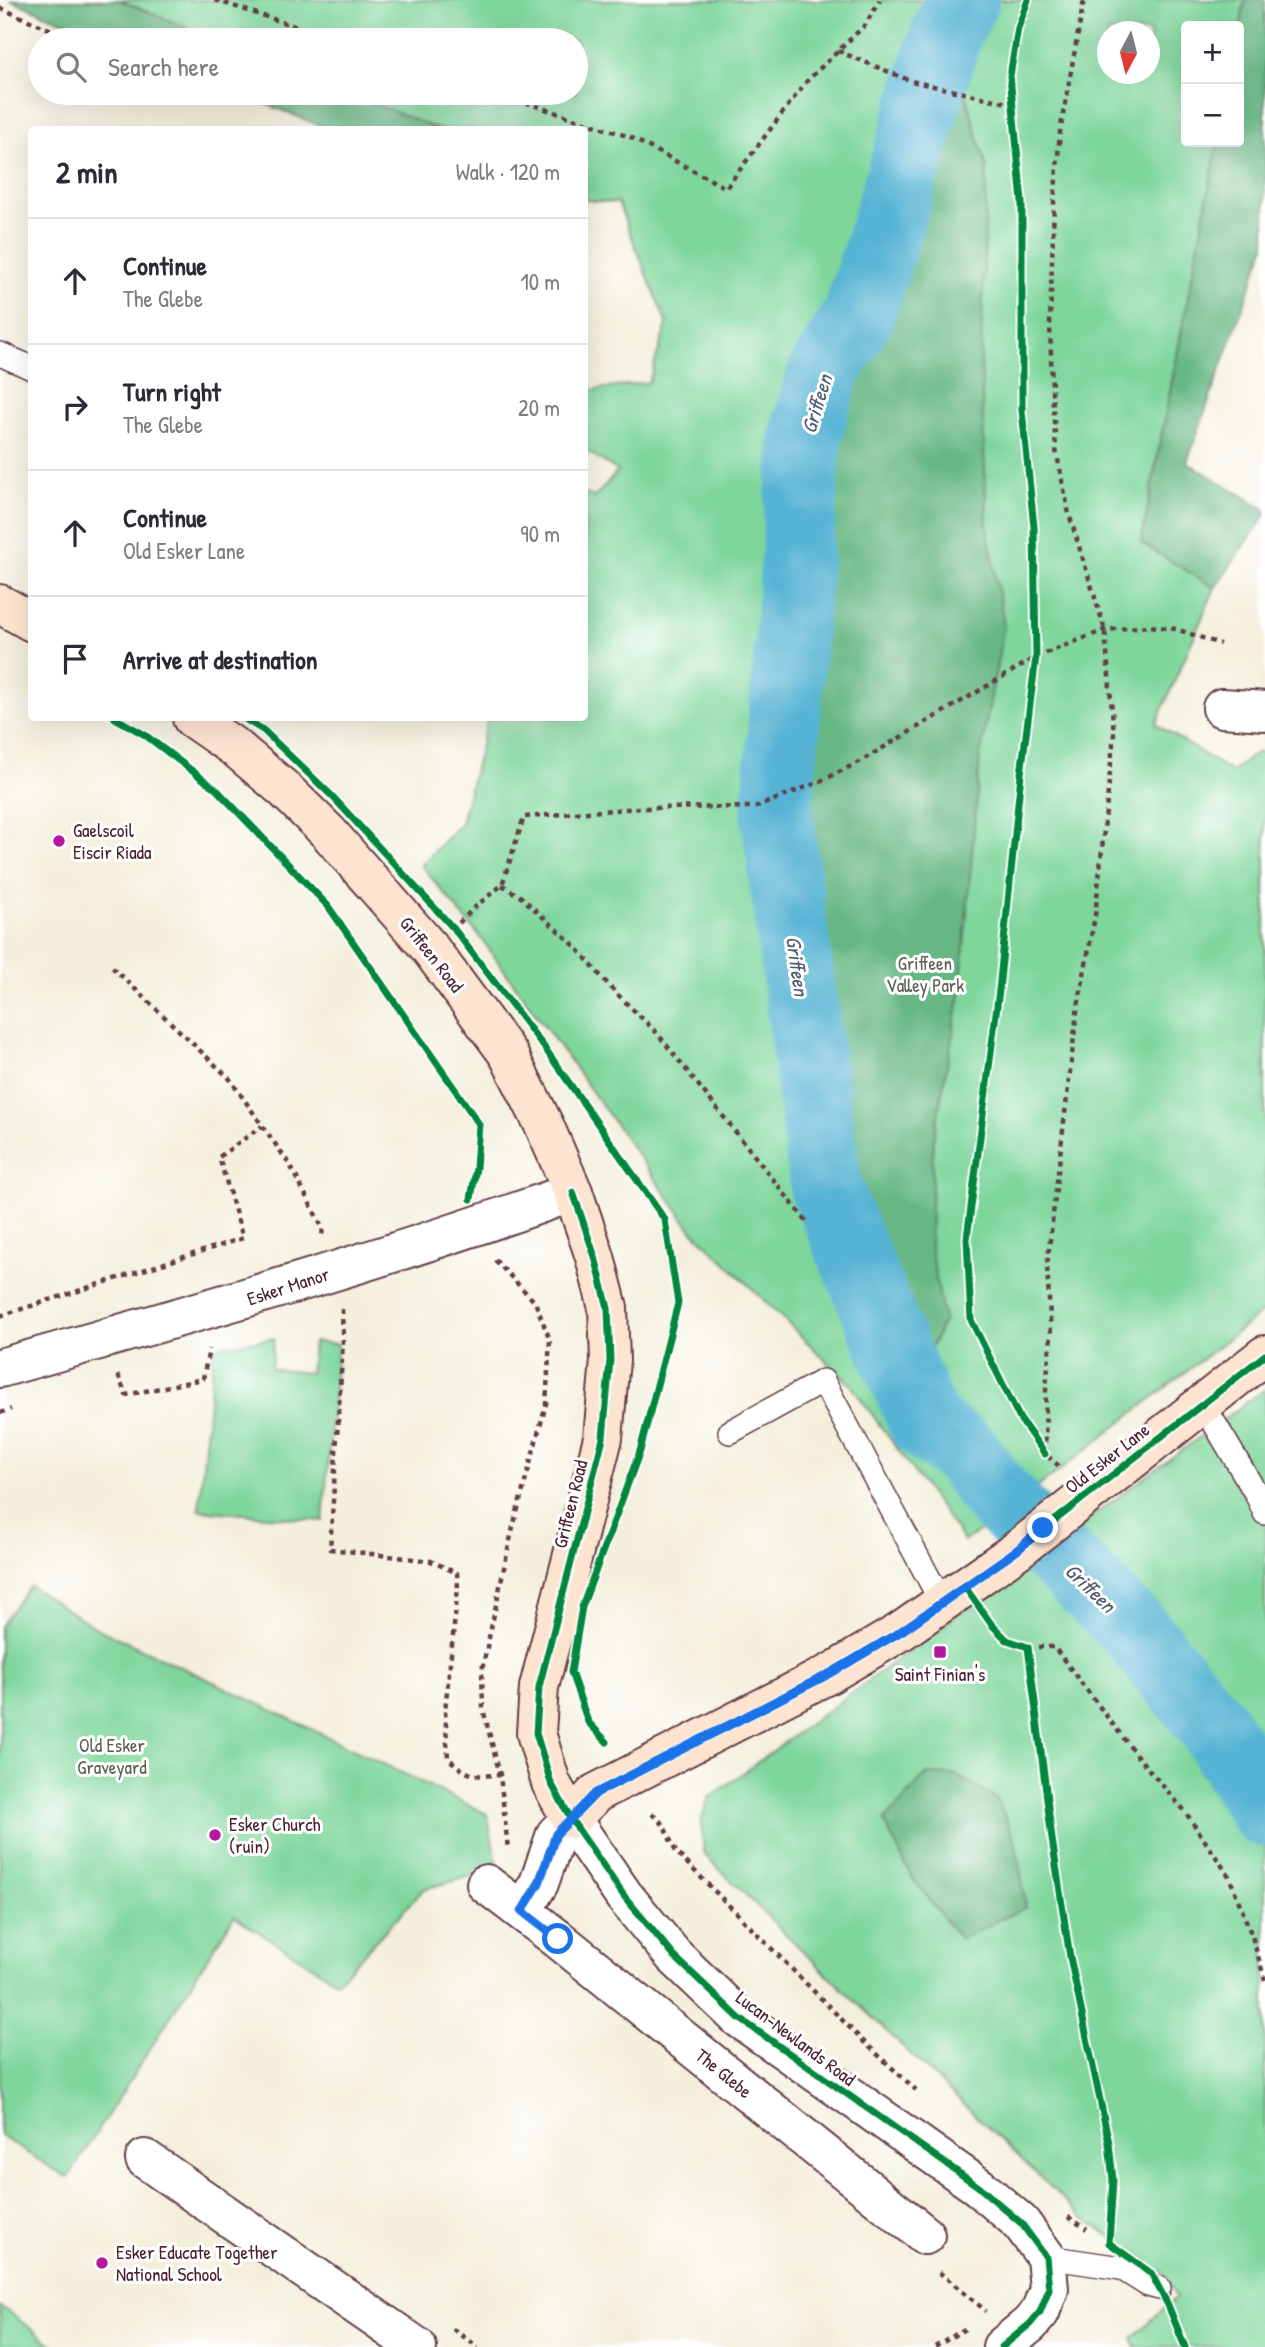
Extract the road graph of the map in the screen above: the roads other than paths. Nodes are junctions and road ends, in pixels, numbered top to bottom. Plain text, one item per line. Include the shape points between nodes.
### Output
1 (0, 354) edge
2 (28, 366) edge
3 (0, 604) edge
4 (28, 620) edge
5 (1222, 708) dead end
6 (1265, 711) edge
7 (196, 721) edge
8 (573, 1192) junction
9 (1265, 1355) edge
10 (0, 1368) edge
11 (1203, 1404) junction
12 (730, 1432) dead end
13 (1265, 1513) edge
14 (953, 1595) junction
15 (571, 1819) junction
16 (486, 1884) dead end
17 (522, 1911) junction
18 (145, 2159) dead end
19 (925, 2235) dead end
20 (1042, 2251) junction
21 (1159, 2288) road end
22 (417, 2347) edge
23 (1002, 2347) edge

1 - 2 lane
3 - 4 street
5 - 6 street
7 - 8 street, Griffeen Road via 237,749 328,831 429,946 508,1054
8 - 10 street, Esker Manor via 240,1301
8 - 15 street, Griffeen Road via 608,1308 610,1360 603,1438 539,1687 537,1733 551,1783
9 - 11 street, Old Esker Lane
11 - 13 lane
11 - 14 street, Old Esker Lane
12 - 14 lane via 823,1381
14 - 15 street, Old Esker Lane via 831,1673 596,1793
15 - 17 street via 556,1834 539,1883
15 - 20 street, Lucan-Newlands Road via 624,1896 674,1956 738,2018 979,2187 1021,2222
16 - 17 street, The Glebe
17 - 19 street, The Glebe
18 - 22 street
20 - 21 lane via 1121,2268
20 - 23 street via 1049,2289 1045,2302 1030,2324

